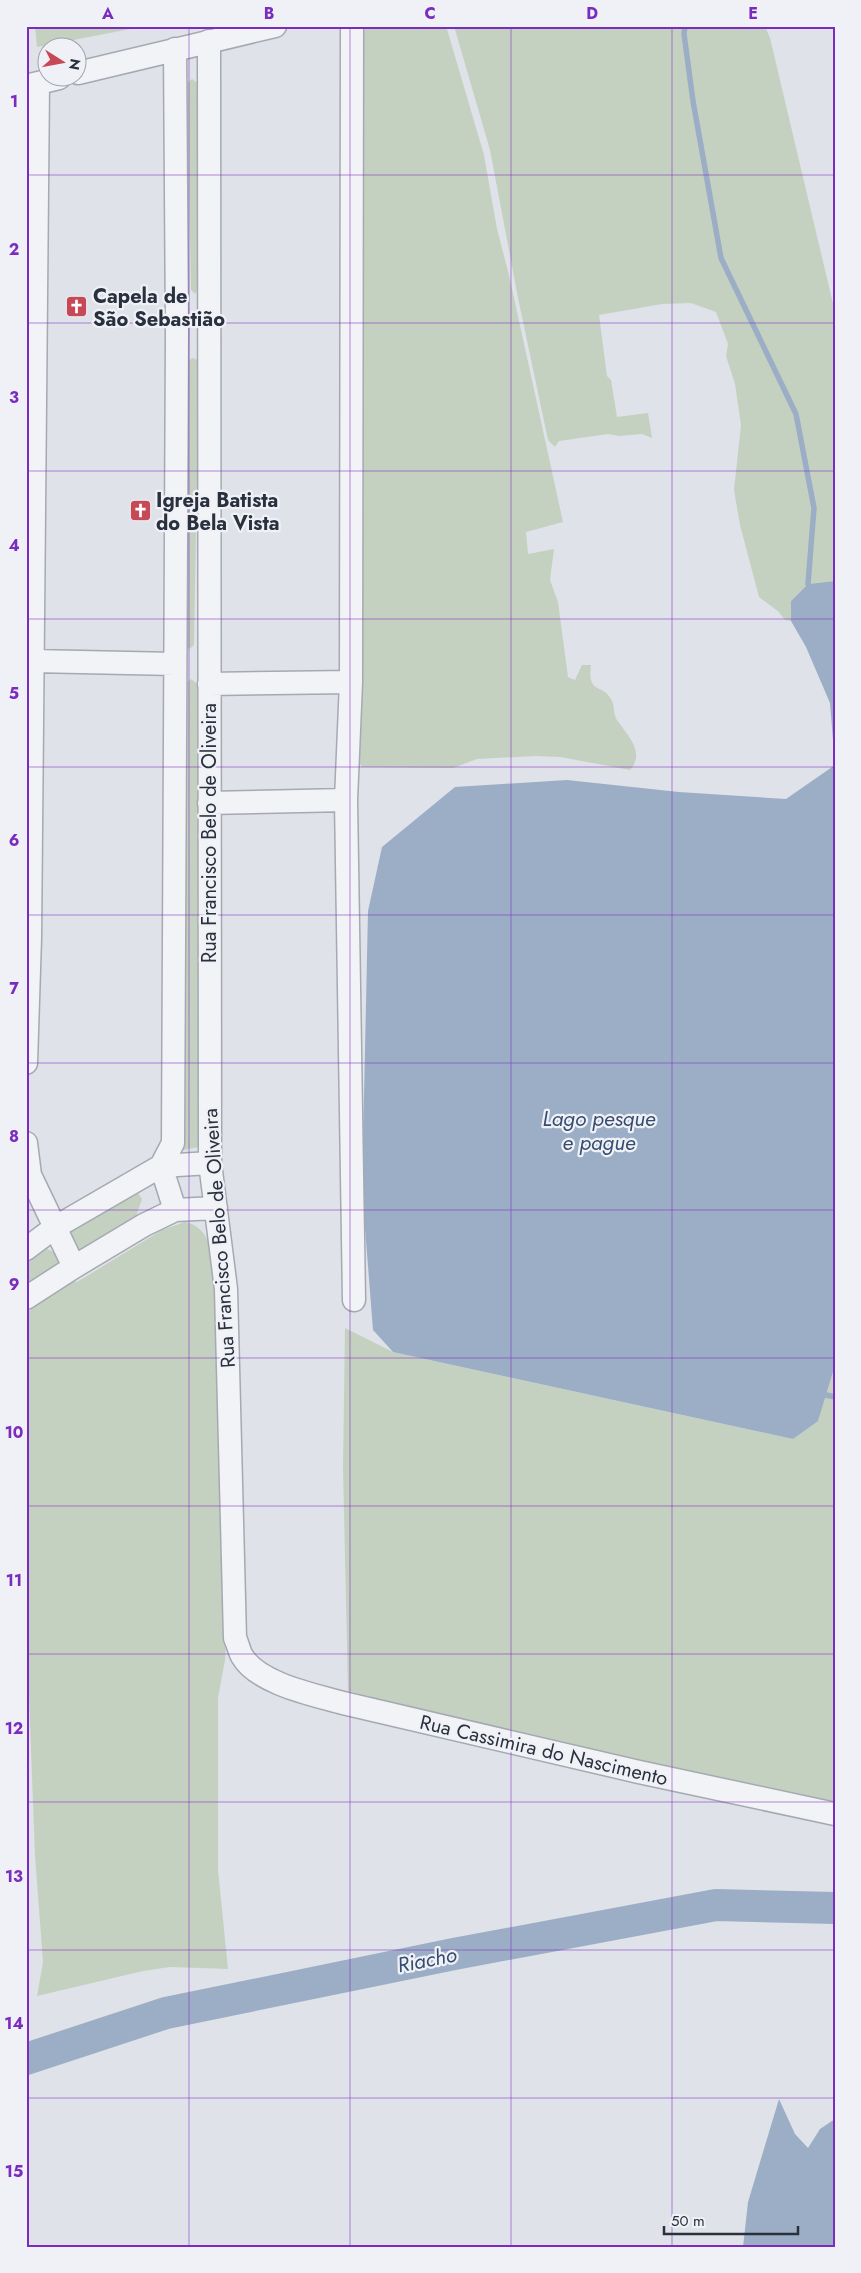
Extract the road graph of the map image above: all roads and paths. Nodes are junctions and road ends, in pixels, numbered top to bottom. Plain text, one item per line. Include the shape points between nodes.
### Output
1 (275, 26) edge
2 (352, 26) edge
3 (251, 29) edge
4 (209, 41) junction
5 (175, 49) junction
6 (88, 71) edge
7 (41, 88) edge
8 (177, 295) junction
9 (209, 299) junction
10 (177, 332) junction
11 (209, 332) junction
12 (31, 371) edge
13 (30, 566) edge
14 (209, 649) junction
15 (33, 662) junction
16 (175, 663) junction
17 (209, 680) junction
18 (351, 682) junction
19 (29, 764) edge
20 (346, 800) junction
21 (209, 803) junction
22 (28, 938) edge
23 (26, 1063) edge
24 (26, 1143) edge
25 (210, 1163) junction
26 (161, 1166) junction
27 (216, 1208) junction
28 (175, 1210) junction
29 (54, 1228) junction
30 (26, 1249) edge
31 (74, 1267) junction
32 (26, 1298) edge
33 (354, 1300) dead end
34 (258, 1672) joint
35 (835, 1814) edge

1 - 3 street
2 - 18 street
3 - 4 street
4 - 5 street
4 - 9 street, Rua Francisco Belo de Oliveira
5 - 6 street
5 - 8 street, Rua Francisco Belo de Oliveira
7 - 12 street
8 - 9 street via 194,306
8 - 10 street, Rua Francisco Belo de Oliveira
9 - 11 street, Rua Francisco Belo de Oliveira
10 - 11 street via 200,326
10 - 16 street, Rua Francisco Belo de Oliveira
11 - 14 street, Rua Francisco Belo de Oliveira
12 - 13 street
13 - 15 street
14 - 16 street via 191,658 183,656
14 - 17 street, Rua Francisco Belo de Oliveira
15 - 16 street
15 - 19 street
16 - 17 street, Rua Francisco Belo de Oliveira via 179,672 198,670
16 - 26 street, Rua Francisco Belo de Oliveira via 173,1142
17 - 18 street
17 - 21 street, Rua Francisco Belo de Oliveira
18 - 20 street
19 - 22 street
20 - 21 street
20 - 33 street
21 - 25 street, Rua Francisco Belo de Oliveira
22 - 23 street
24 - 29 street via 30,1175
25 - 26 street
25 - 27 street, Rua Francisco Belo de Oliveira
26 - 28 street, Rua Francisco Belo de Oliveira
26 - 29 street
27 - 28 street
27 - 34 street, Rua Francisco Belo de Oliveira via 226,1289 235,1638 243,1658
28 - 31 street
29 - 30 street
29 - 31 street
31 - 32 street
34 - 35 street, Rua Cassimira do Nascimento via 296,1690 343,1703

